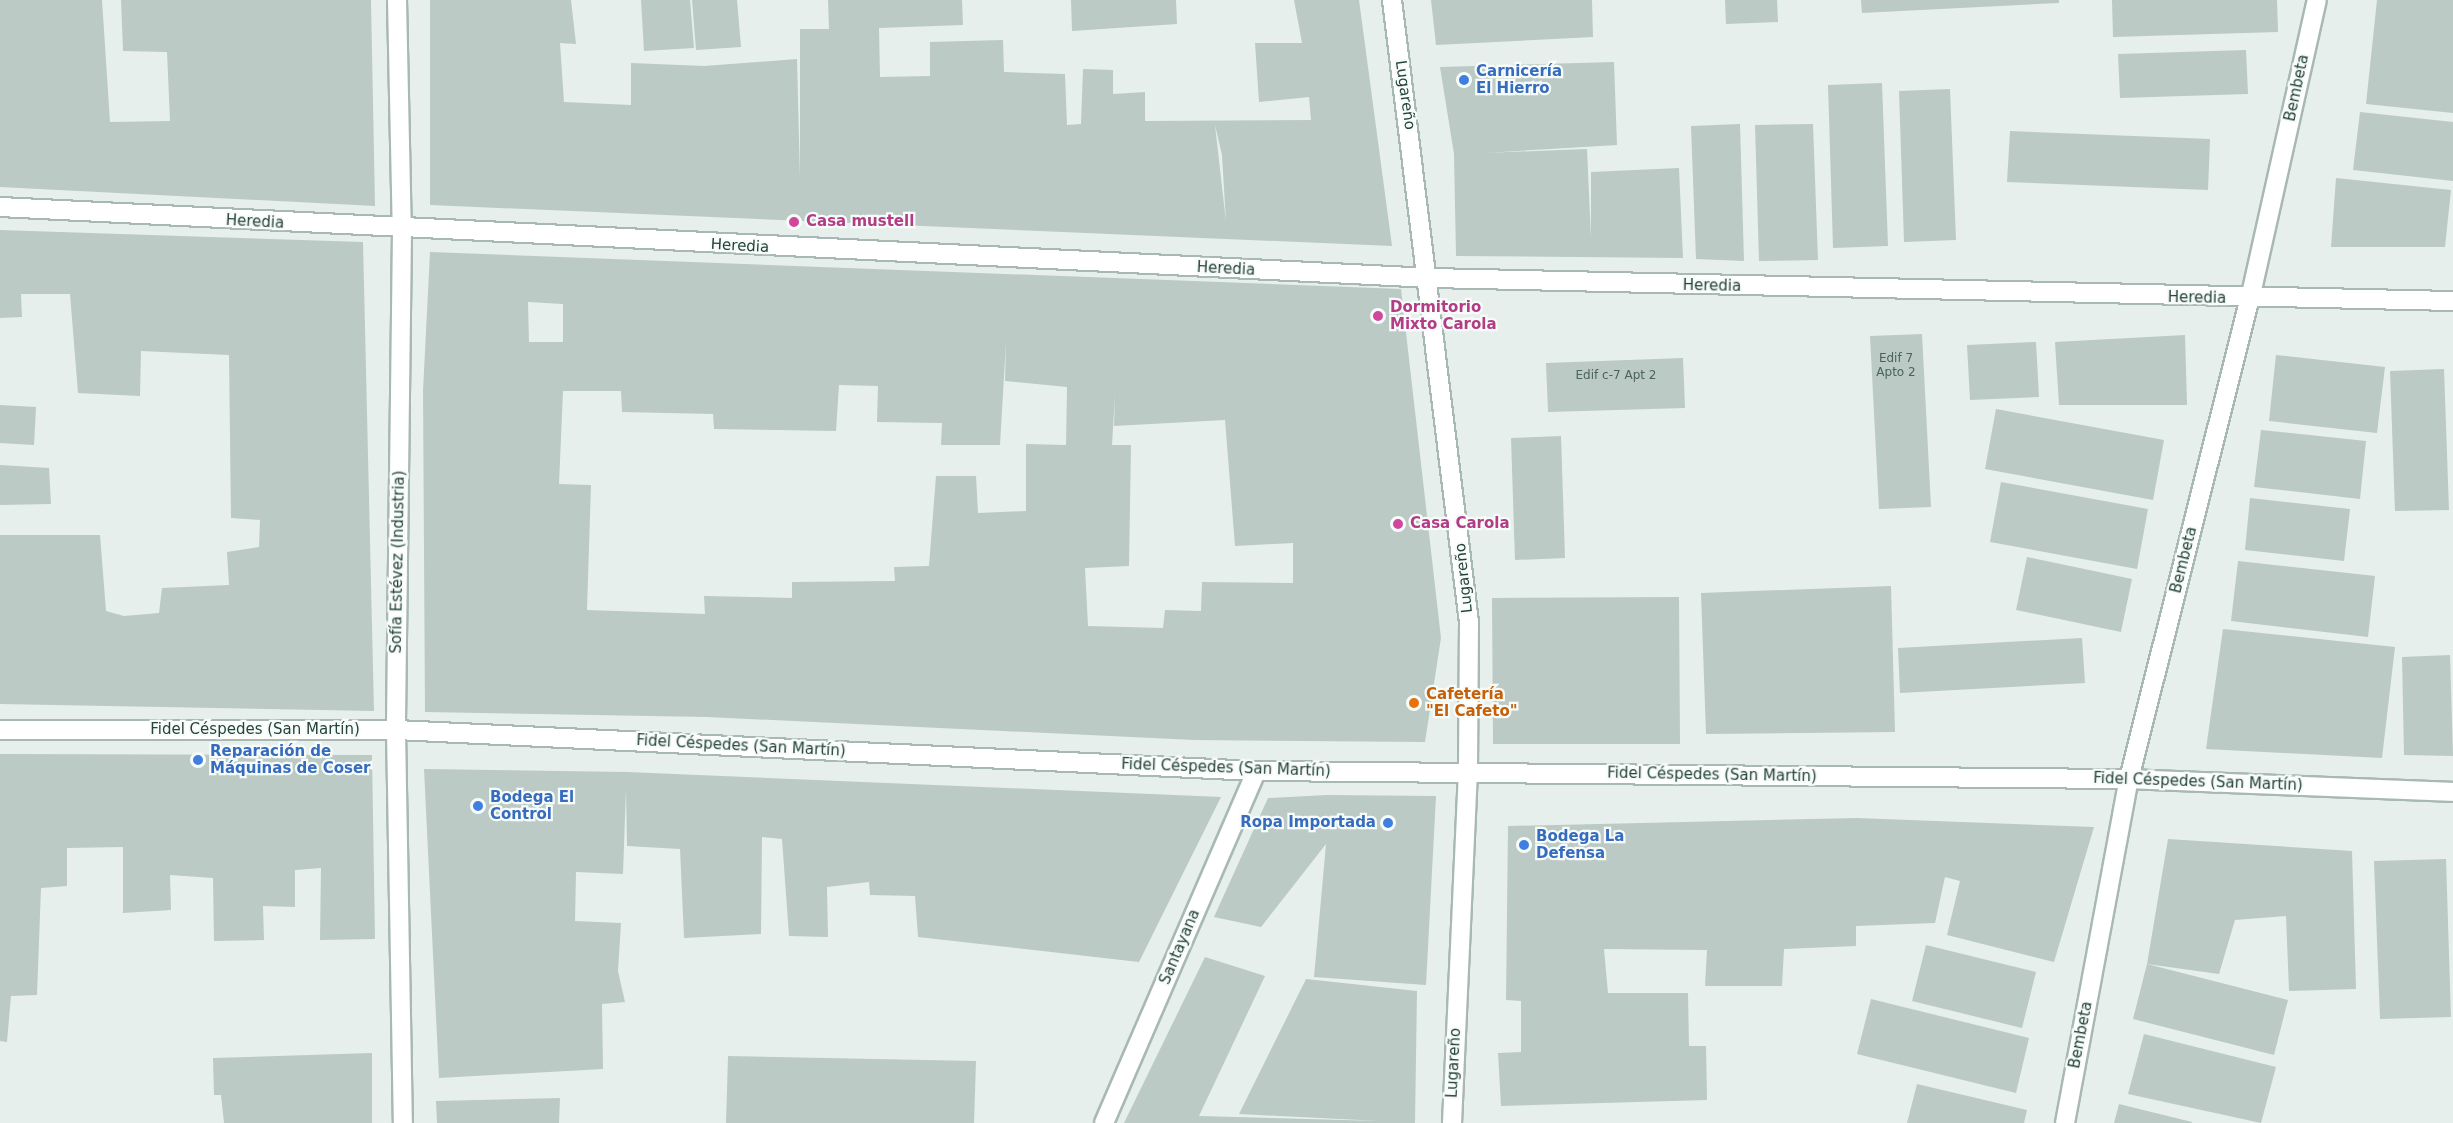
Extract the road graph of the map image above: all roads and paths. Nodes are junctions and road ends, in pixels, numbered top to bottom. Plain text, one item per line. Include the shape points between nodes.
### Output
1 (397, 0) edge
2 (1392, 0) edge
3 (2317, 0) edge
4 (0, 207) edge
5 (402, 231) junction
6 (1431, 278) junction
7 (2250, 299) junction
8 (2453, 300) edge
9 (0, 730) edge
10 (396, 730) junction
11 (1256, 771) junction
12 (1468, 772) junction
13 (2129, 779) junction
14 (2453, 792) edge
15 (403, 1123) edge
16 (1104, 1123) edge
17 (1452, 1123) edge
18 (2065, 1123) edge

1 - 5 street, Sofía Estévez (Industria)
2 - 6 street, Lugareño
3 - 7 street, Bembeta
4 - 5 street, Heredia
5 - 6 street, Heredia
5 - 10 street, Sofía Estévez (Industria)
6 - 7 street, Heredia
6 - 12 street, Lugareño via 1469,623
7 - 8 street, Heredia
7 - 13 street, Bembeta
9 - 10 street, Fidel Céspedes (San Martín)
10 - 11 street, Fidel Céspedes (San Martín)
10 - 15 street, Sofía Estévez (Industria)
11 - 12 street, Fidel Céspedes (San Martín)
11 - 16 street, Santayana
12 - 13 street, Fidel Céspedes (San Martín)
12 - 17 street, Lugareño
13 - 14 street, Fidel Céspedes (San Martín)
13 - 18 street, Bembeta

